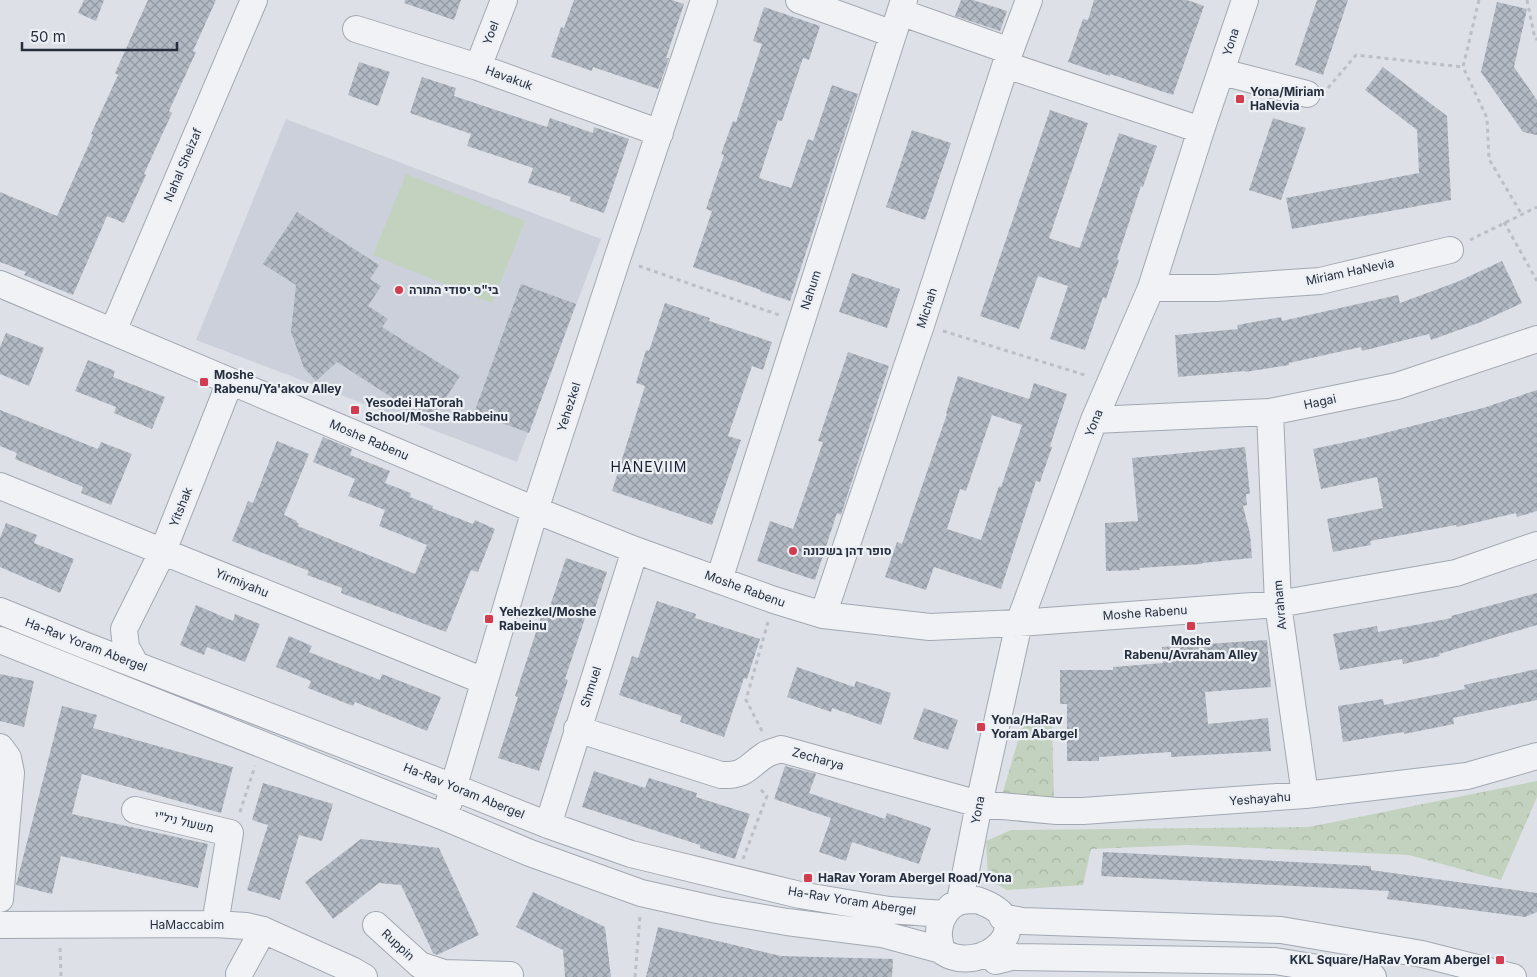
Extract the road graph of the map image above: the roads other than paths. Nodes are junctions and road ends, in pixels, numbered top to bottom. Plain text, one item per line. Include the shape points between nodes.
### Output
1 (254, 0) edge
2 (504, 0) edge
3 (704, 0) edge
4 (800, 0) edge
5 (1029, 0) edge
6 (1245, 0) edge
7 (899, 15) edge
8 (356, 29) dead end
9 (1008, 58) junction
10 (478, 66) junction
11 (1222, 72) junction
12 (1306, 94) road end
13 (1201, 130) junction
14 (660, 133) junction
15 (1450, 250) road end
16 (0, 284) edge
17 (1151, 288) junction
18 (113, 331) junction
19 (1537, 339) edge
20 (230, 382) junction
21 (1270, 412) junction
22 (1094, 420) junction
23 (0, 486) edge
24 (535, 510) junction
25 (1537, 545) edge
26 (635, 550) junction
27 (163, 551) junction
28 (719, 580) junction
29 (1278, 604) junction
30 (0, 611) edge
31 (824, 615) junction
32 (1019, 623) junction
33 (124, 629) junction
34 (0, 640) edge
35 (84, 645) junction
36 (136, 665) junction
37 (484, 682) junction
38 (577, 729) junction
39 (0, 747) edge
40 (1537, 756) edge
41 (454, 787) junction
42 (1305, 795) junction
43 (979, 804) junction
44 (135, 810) dead end
45 (444, 817) junction
46 (548, 825) junction
47 (970, 854) junction
48 (0, 899) edge
49 (952, 908) junction
50 (996, 910) junction
51 (215, 924) junction
52 (0, 925) edge
53 (376, 925) dead end
54 (262, 930) junction
55 (941, 950) junction
56 (996, 960) junction
57 (417, 971) edge
58 (968, 972) edge
59 (239, 974) dead end
60 (510, 975) dead end
61 (364, 977) edge
62 (1373, 977) edge
63 (1513, 977) edge

1 - 18 street, Nahal Sheizaf
2 - 10 street, Yoel
3 - 14 street, Yehezkel
4 - 7 street
5 - 9 street, Michah
6 - 11 street, Yona
7 - 9 street
7 - 28 street, Nahum
8 - 10 street, Havakuk
9 - 13 street
9 - 31 street, Michah
10 - 14 street, Havakuk
11 - 12 street
11 - 13 street, Yona
13 - 17 street, Yona
14 - 24 street, Yehezkel
15 - 17 street, Miriam HaNevia via 1320,281 1217,288
16 - 18 street, Moshe Rabenu
17 - 22 street, Yona
18 - 20 street, Moshe Rabenu
19 - 21 street, Hagai via 1397,386
20 - 24 street, Moshe Rabenu
20 - 27 street, Yitshak
21 - 22 street, Hagai
21 - 29 street, Avraham
22 - 32 street, Yona
23 - 27 street, Yirmiyahu
24 - 26 street, Moshe Rabenu
24 - 37 street, Yehezkel
25 - 29 street, Moshe Rabenu via 1456,573
26 - 28 street, Moshe Rabenu
26 - 38 street, Shmuel
27 - 33 street, Yitshak
27 - 37 street, Yirmiyahu
28 - 31 street, Moshe Rabenu
29 - 32 street, Moshe Rabenu
29 - 42 street, Avraham
30 - 35 street, Ha-Rav Yoram Abergel
31 - 32 street, Moshe Rabenu via 930,627
32 - 43 street, Yona
33 - 35 street
33 - 36 street via 126,647
34 - 45 street, Ha-Rav Yoram Abergel
35 - 36 street, Ha-Rav Yoram Abergel
36 - 41 street, Ha-Rav Yoram Abergel
37 - 41 street, Yehezkel
38 - 43 street, Zecharya via 721,774 742,772 767,753 781,749
38 - 46 street, Shmuel
39 - 48 street via 8,758 10,773
40 - 42 street, Yeshayahu via 1467,776
41 - 45 street, Yehezkel
41 - 46 street, Ha-Rav Yoram Abergel
42 - 43 street, Yeshayahu via 1084,811
43 - 47 street, Yona
44 - 51 street, משעול ניל"י via 230,833
45 - 55 street, Ha-Rav Yoram Abergel via 530,853 641,893 787,922 882,934
46 - 49 street, Ha-Rav Yoram Abergel via 631,854 800,895 880,908
47 - 49 street, Yona
47 - 50 street, Yona via 975,880
49 - 50 street via 977,900
49 - 55 street via 939,931
50 - 56 street via 1007,929 1007,940
50 - 63 street via 1022,921 1281,930 1422,954
51 - 52 street, HaMaccabim
51 - 54 street, HaMaccabim
53 - 57 street, Ruppin
54 - 59 street
54 - 61 street, HaMaccabim
55 - 58 street
56 - 58 street
56 - 62 street via 1012,957 1275,960
57 - 60 street, Ruppin

